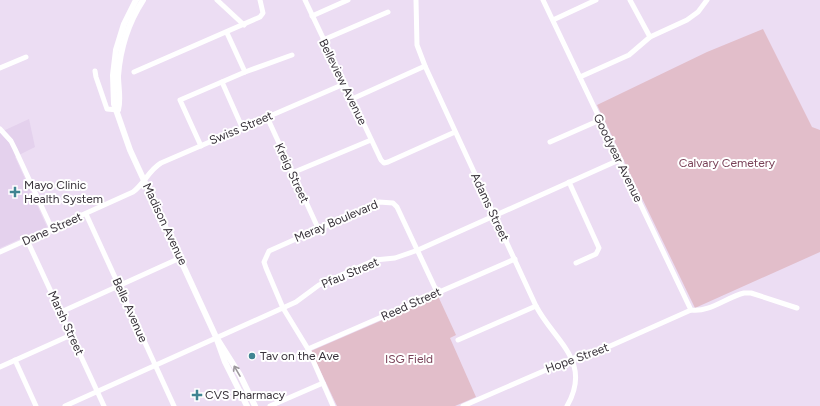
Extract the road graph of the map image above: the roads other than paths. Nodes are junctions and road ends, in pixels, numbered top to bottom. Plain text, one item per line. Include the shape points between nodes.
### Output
1 (136, 0) edge
2 (143, 0) edge
3 (217, 0) edge
4 (260, 0) edge
5 (305, 0) edge
6 (348, 0) edge
7 (416, 0) edge
8 (543, 0) edge
9 (596, 0) edge
10 (630, 0) edge
11 (706, 0) edge
12 (388, 12) dead end
13 (312, 16) junction
14 (553, 20) junction
15 (244, 25) junction
16 (227, 33) junction
17 (650, 37) junction
18 (323, 40) junction
19 (292, 55) dead end
20 (26, 57) dead end
21 (425, 66) junction
22 (0, 68) edge
23 (95, 71) dead end
24 (134, 72) dead end
25 (245, 72) junction
26 (580, 77) junction
27 (222, 82) junction
28 (344, 84) junction
29 (352, 99) junction
30 (118, 110) junction
31 (267, 117) junction
32 (600, 120) junction
33 (242, 127) junction
34 (0, 129) edge
35 (455, 132) junction
36 (371, 140) junction
37 (550, 142) dead end
38 (201, 146) junction
39 (619, 160) junction
40 (292, 173) junction
41 (145, 181) junction
42 (569, 182) junction
43 (86, 214) junction
44 (494, 215) junction
45 (318, 228) junction
46 (52, 229) junction
47 (27, 240) junction
48 (418, 250) junction
49 (0, 252) edge
50 (180, 258) junction
51 (515, 259) junction
52 (576, 263) dead end
53 (120, 286) junction
54 (437, 292) junction
55 (536, 306) junction
56 (284, 308) junction
57 (797, 308) dead end
58 (691, 310) junction
59 (61, 312) junction
60 (71, 335) junction
61 (216, 337) junction
62 (458, 340) dead end
63 (308, 349) junction
64 (572, 359) junction
65 (15, 360) junction
66 (155, 365) junction
67 (0, 367) edge
68 (323, 383) junction
69 (97, 391) junction
70 (36, 406) edge
71 (65, 406) edge
72 (104, 406) edge
73 (174, 406) edge
74 (246, 406) edge
75 (255, 406) edge
76 (270, 406) edge
77 (333, 406) edge
78 (463, 406) edge
79 (567, 406) edge

1 - 30 main road, Madison Avenue via 124,24 115,54 114,104
2 - 30 main road, Madison Avenue via 129,26 122,51 118,75
3 - 15 street
4 - 15 street via 263,13
5 - 13 street, Belleview Avenue
6 - 13 street
7 - 21 street, Adams Street via 417,45
8 - 14 street, Goodyear Avenue
9 - 14 street
10 - 17 street
11 - 17 street via 698,12 687,20
12 - 18 street
13 - 18 street, Belleview Avenue
14 - 26 street, Goodyear Avenue
15 - 16 street
16 - 24 street
16 - 25 street
17 - 26 street via 629,55
18 - 28 street, Belleview Avenue
19 - 25 street
20 - 22 street
21 - 29 street
21 - 35 street, Adams Street
23 - 30 street via 107,109
25 - 27 street
26 - 32 street, Goodyear Avenue
27 - 33 street
27 - 38 street via 180,100
28 - 29 street, Belleview Avenue
28 - 31 street, Swiss Street
29 - 36 street, Belleview Avenue
30 - 41 main road, Madison Avenue via 126,139
31 - 33 street, Swiss Street
31 - 40 street, Kreig Street
32 - 37 street
32 - 39 street, Goodyear Avenue
33 - 38 street, Swiss Street
34 - 46 street via 15,148
35 - 36 street, Belleview Avenue via 384,163
35 - 44 street, Adams Street
36 - 40 street
38 - 41 street, Swiss Street via 156,166
39 - 42 street, Pfau Street
39 - 58 street, Goodyear Avenue
40 - 45 street, Kreig Street
41 - 43 street, Dane Street via 133,192
41 - 50 main road, Madison Avenue
42 - 44 street, Pfau Street
42 - 52 street via 600,248 596,254
43 - 46 street, Dane Street
43 - 53 street, Belle Avenue
44 - 48 street, Pfau Street
44 - 51 street, Adams Street
45 - 48 street, Meray Boulevard via 379,202 393,203
45 - 56 street, Meray Boulevard via 273,248 265,256 266,268
46 - 47 street, Dane Street
47 - 49 street, Dane Street
47 - 59 street, Marsh Street
48 - 54 street, Meray Boulevard
48 - 56 street, Pfau Street via 395,258 375,260 319,285 306,296
50 - 53 street
50 - 61 main road, Madison Avenue
51 - 54 street, Reed Street
51 - 55 street, Adams Street
53 - 59 street
53 - 66 street, Belle Avenue
54 - 63 street, Reed Street
55 - 62 street
55 - 64 street, Adams Street via 545,322 567,348
56 - 61 street, Pfau Street
56 - 63 street, Meray Boulevard
57 - 58 street via 744,293
58 - 64 street, Hope Street via 599,351
59 - 60 street, Marsh Street
60 - 65 street
60 - 69 street, Marsh Street
61 - 66 street, Pfau Street
61 - 74 main road, Madison Avenue
75 -> 61 main road, Madison Avenue via 240,375
63 - 68 street, Meray Boulevard
64 - 78 street, Hope Street
64 - 79 street, Adams Street via 575,380
65 - 67 street
65 - 70 street
66 - 69 street, Pfau Street
66 - 73 street, Belle Avenue
68 - 76 street
68 - 77 street, Meray Boulevard
69 - 71 street, Pfau Street
69 - 72 street, Marsh Street

